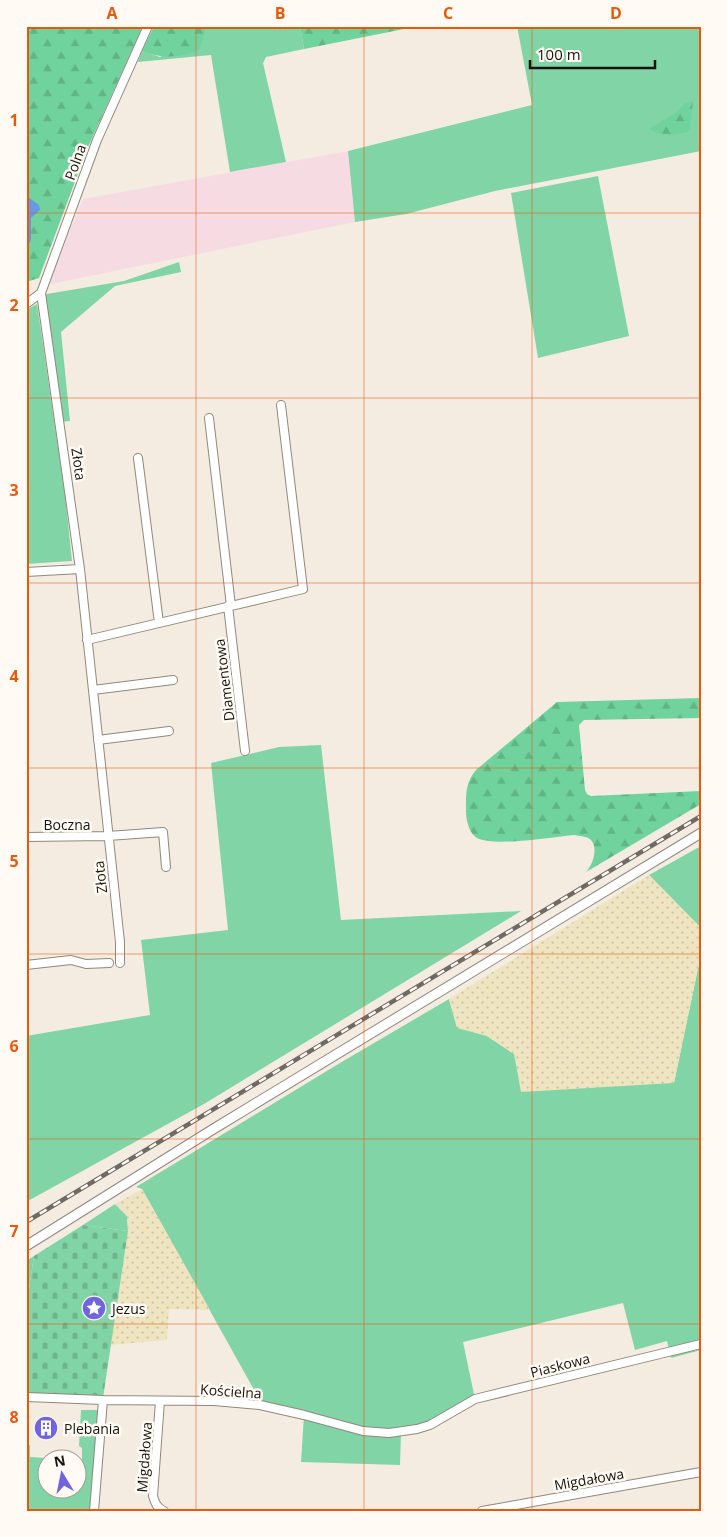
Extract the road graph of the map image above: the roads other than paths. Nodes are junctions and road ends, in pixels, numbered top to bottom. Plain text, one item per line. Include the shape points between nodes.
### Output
1 (148, 26) edge
2 (41, 293) junction
3 (26, 304) edge
4 (281, 405) dead end
5 (209, 418) dead end
6 (138, 458) dead end
7 (80, 569) junction
8 (26, 572) edge
9 (229, 606) junction
10 (159, 623) junction
11 (87, 640) junction
12 (172, 680) dead end
13 (93, 690) junction
14 (169, 731) dead end
15 (98, 740) junction
16 (245, 751) dead end
17 (701, 833) edge
18 (108, 836) junction
19 (26, 837) edge
20 (166, 867) dead end
21 (109, 962) dead end
22 (120, 963) dead end
23 (26, 965) edge
24 (26, 1246) edge
25 (701, 1344) edge
26 (26, 1397) edge
27 (103, 1400) junction
28 (160, 1401) junction
29 (430, 1425) joint
30 (701, 1472) edge
31 (94, 1511) edge
32 (164, 1511) edge
33 (482, 1511) edge

1 - 2 street, Polna via 97,140
2 - 3 street
2 - 7 street, Złota
4 - 9 street via 303,589
5 - 9 street
6 - 10 street
7 - 8 street
7 - 11 street, Złota
9 - 10 street
9 - 16 street, Diamentowa
10 - 11 street
11 - 13 street, Złota
12 - 13 street
13 - 15 street, Złota
14 - 15 street
15 - 18 street, Złota
17 - 24 street
18 - 19 street, Boczna
18 - 20 street, Boczna via 163,832
18 - 22 street, Złota
21 - 23 street via 86,964 71,960
25 - 29 street, Piaskowa via 475,1399
26 - 27 street, Kościelna
27 - 28 street, Kościelna
27 - 31 street
28 - 29 street, Kościelna via 260,1405 363,1431 389,1433
28 - 32 street, Migdałowa via 153,1496 155,1503
30 - 33 street, Migdałowa

